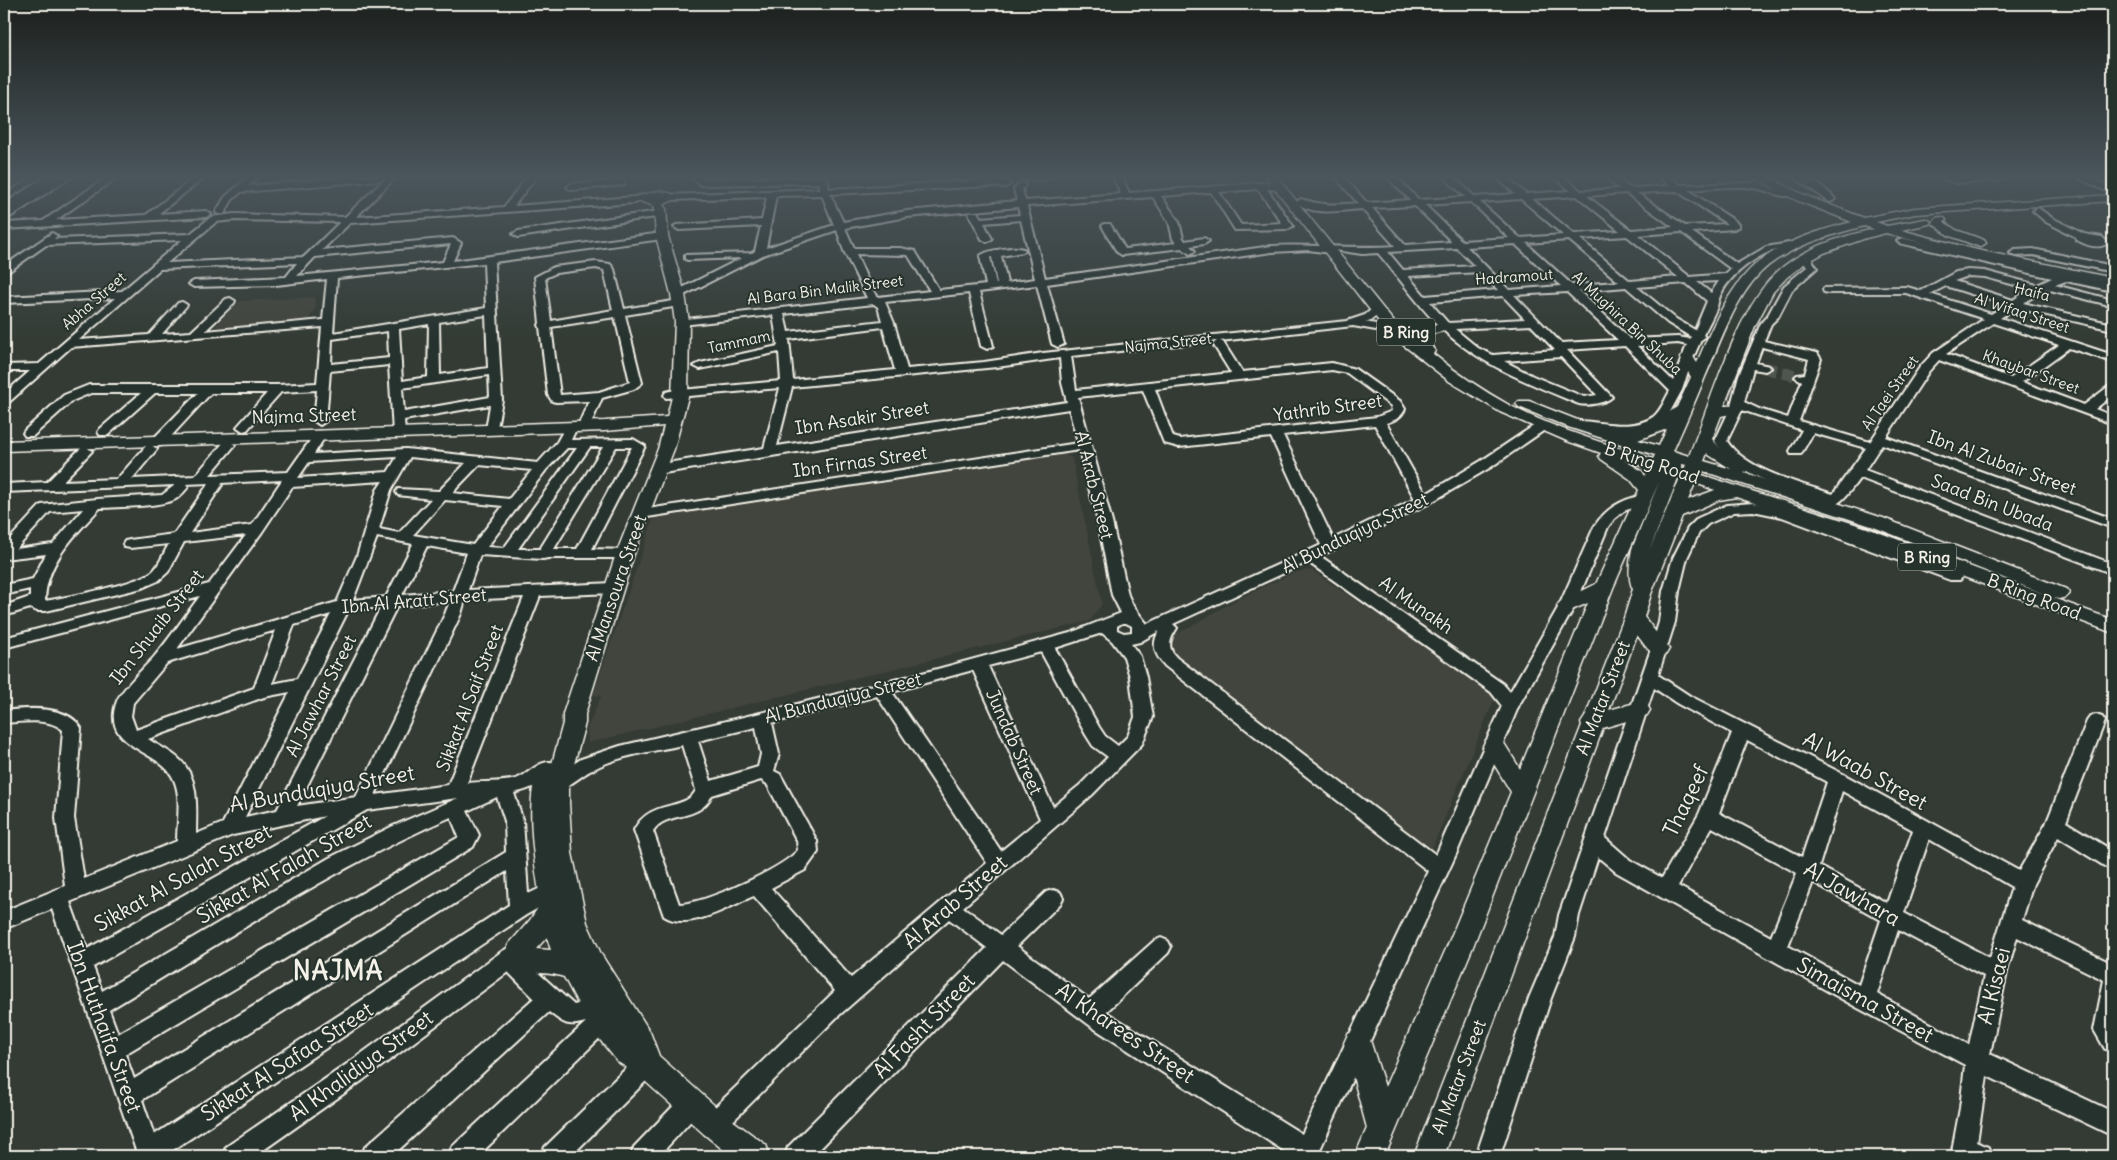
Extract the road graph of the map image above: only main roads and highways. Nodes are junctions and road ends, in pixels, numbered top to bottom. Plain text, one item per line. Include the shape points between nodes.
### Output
1 (662, 231) edge
2 (1319, 231) edge
3 (1831, 231) edge
4 (1856, 231) edge
5 (1864, 231) edge
6 (1905, 231) edge
7 (1916, 231) edge
8 (1922, 231) edge
9 (1950, 231) edge
10 (1928, 241) junction
11 (1794, 245) joint
12 (1834, 245) junction
13 (1334, 249) junction
14 (2010, 252) junction
15 (1984, 255) junction
16 (1806, 259) joint
17 (2014, 267) road end
18 (1735, 268) road end
19 (2113, 272) edge
20 (2113, 282) edge
21 (1746, 283) junction
22 (1792, 285) road end
23 (1766, 291) junction
24 (678, 296) joint
25 (1445, 326) road end
26 (1718, 328) junction
27 (1698, 336) road end
28 (1428, 351) junction
29 (1686, 358) road end
30 (680, 362) joint
31 (1733, 362) junction
32 (1747, 370) tunnel mouth
33 (1698, 378) junction
34 (1737, 407) road end
35 (1505, 409) junction
36 (1684, 409) junction
37 (1714, 412) junction
38 (667, 423) junction
39 (605, 426) joint
40 (1576, 432) junction
41 (1616, 437) junction
42 (1704, 440) junction
43 (4, 446) edge
44 (1676, 463) junction
45 (1776, 488) junction
46 (1739, 492) junction
47 (1645, 494) junction
48 (1673, 513) junction
49 (1861, 532) junction
50 (1933, 543) junction
51 (1892, 554) road end
52 (1975, 575) junction
53 (1955, 577) road end
54 (1604, 588) junction
55 (1641, 594) junction
56 (1566, 606) road end
57 (2113, 616) edge
58 (1634, 618) junction
59 (2113, 627) edge
60 (1659, 649) road end
61 (1644, 694) road end
62 (574, 714) junction
63 (1592, 723) junction
64 (1494, 746) road end
65 (554, 776) junction
66 (1522, 791) junction
67 (552, 898) junction
68 (568, 932) junction
69 (573, 969) junction
70 (1358, 1043) road end
71 (647, 1064) junction
72 (1382, 1128) junction
73 (749, 1154) edge
74 (1370, 1156) edge
75 (1429, 1156) edge

1 - 24 main road, Al Mansoura Street
2 - 13 main road, B Ring Road / B Ring
3 - 11 main road, Al Matar Street
4 - 23 main road via 1792,257 1771,274
5 - 12 main road, Al Matar Street
6 - 10 main road
7 - 19 main road via 1994,253
8 - 14 main road
9 - 14 main road
10 - 12 main road
10 - 15 main road
11 - 21 main road, Al Matar Street via 1764,263
12 - 16 main road, Al Matar Street
13 - 28 main road, B Ring Road / B Ring via 1395,322
13 - 35 main road, B Ring Road / B Ring via 1376,311 1393,330 1454,378
14 - 19 main road
15 - 17 main road
15 - 20 main road
16 - 23 main road, Al Matar Street
18 - 21 main road
21 - 26 main road, Al Matar Street
22 - 23 main road
23 - 31 main road, Al Matar Street
24 - 30 main road, Al Mansoura Street via 682,322
25 - 28 main road via 1419,334
26 - 27 main road
26 - 33 main road, Al Matar Street
26 - 44 main road via 1716,362
28 - 40 main road, B Ring Road / B Ring via 1489,388
29 - 33 main road
30 - 38 main road, Al Mansoura Street via 682,370
31 - 32 main road
31 - 37 main road, Al Matar Street
33 - 36 main road, Al Matar Street
34 - 37 main road
35 - 40 main road, B Ring Road / B Ring via 1542,426
35 - 44 main road via 1529,413
36 - 41 main road via 1650,432
36 - 44 main road, Al Matar Street
37 - 42 main road, Al Matar Street
38 - 39 main road, Najma Street
38 - 62 main road, Al Mansoura Street via 664,455 613,588
39 - 43 main road, Najma Street via 492,430 399,425 320,428 154,446
40 - 41 main road, B Ring Road / B Ring
40 - 44 main road, B Ring Road / B Ring
40 - 47 main road via 1581,445 1630,471
41 - 44 main road, B Ring Road / B Ring
42 - 44 main road, Al Matar Street
42 - 45 main road via 1719,455
44 - 45 main road, B Ring Road / B Ring
44 - 46 main road, B Ring Road / B Ring
44 - 47 main road, Al Matar Street
44 - 48 main road, Al Matar Street
44 - 50 main road via 1888,534
44 - 55 main road via 1641,549
45 - 50 main road, B Ring Road / B Ring via 1828,501
46 - 48 main road via 1715,495
46 - 49 main road, B Ring Road / B Ring
47 - 54 main road, Al Matar Street
48 - 55 main road, Al Matar Street
49 - 51 main road
49 - 52 main road, B Ring Road / B Ring
50 - 57 main road, B Ring Road / B Ring
52 - 53 main road
52 - 59 main road, B Ring Road / B Ring
54 - 56 main road
54 - 66 main road, Al Matar Street
55 - 58 main road, Al Matar Street
58 - 60 main road
58 - 63 main road, Al Matar Street
61 - 63 main road
62 - 65 main road, Al Mansoura Street via 567,747
62 - 65 main road, Al Mansoura Street via 565,724
63 - 75 main road, Al Matar Street
64 - 66 main road
65 - 67 main road, Al Mansoura Street via 543,806 545,859
65 - 68 main road, Al Mansoura Street
66 - 72 main road, Al Matar Street
67 - 68 main road, Al Mansoura Street
67 - 69 main road via 539,928 519,959 551,961
68 - 69 main road, Al Mansoura Street
68 - 71 main road, Al Mansoura Street via 592,962 640,1041
69 - 71 main road, Al Mansoura Street via 599,1015 628,1053
70 - 72 main road
71 - 73 main road, Al Mansoura Street
72 - 74 main road, Al Matar Street

